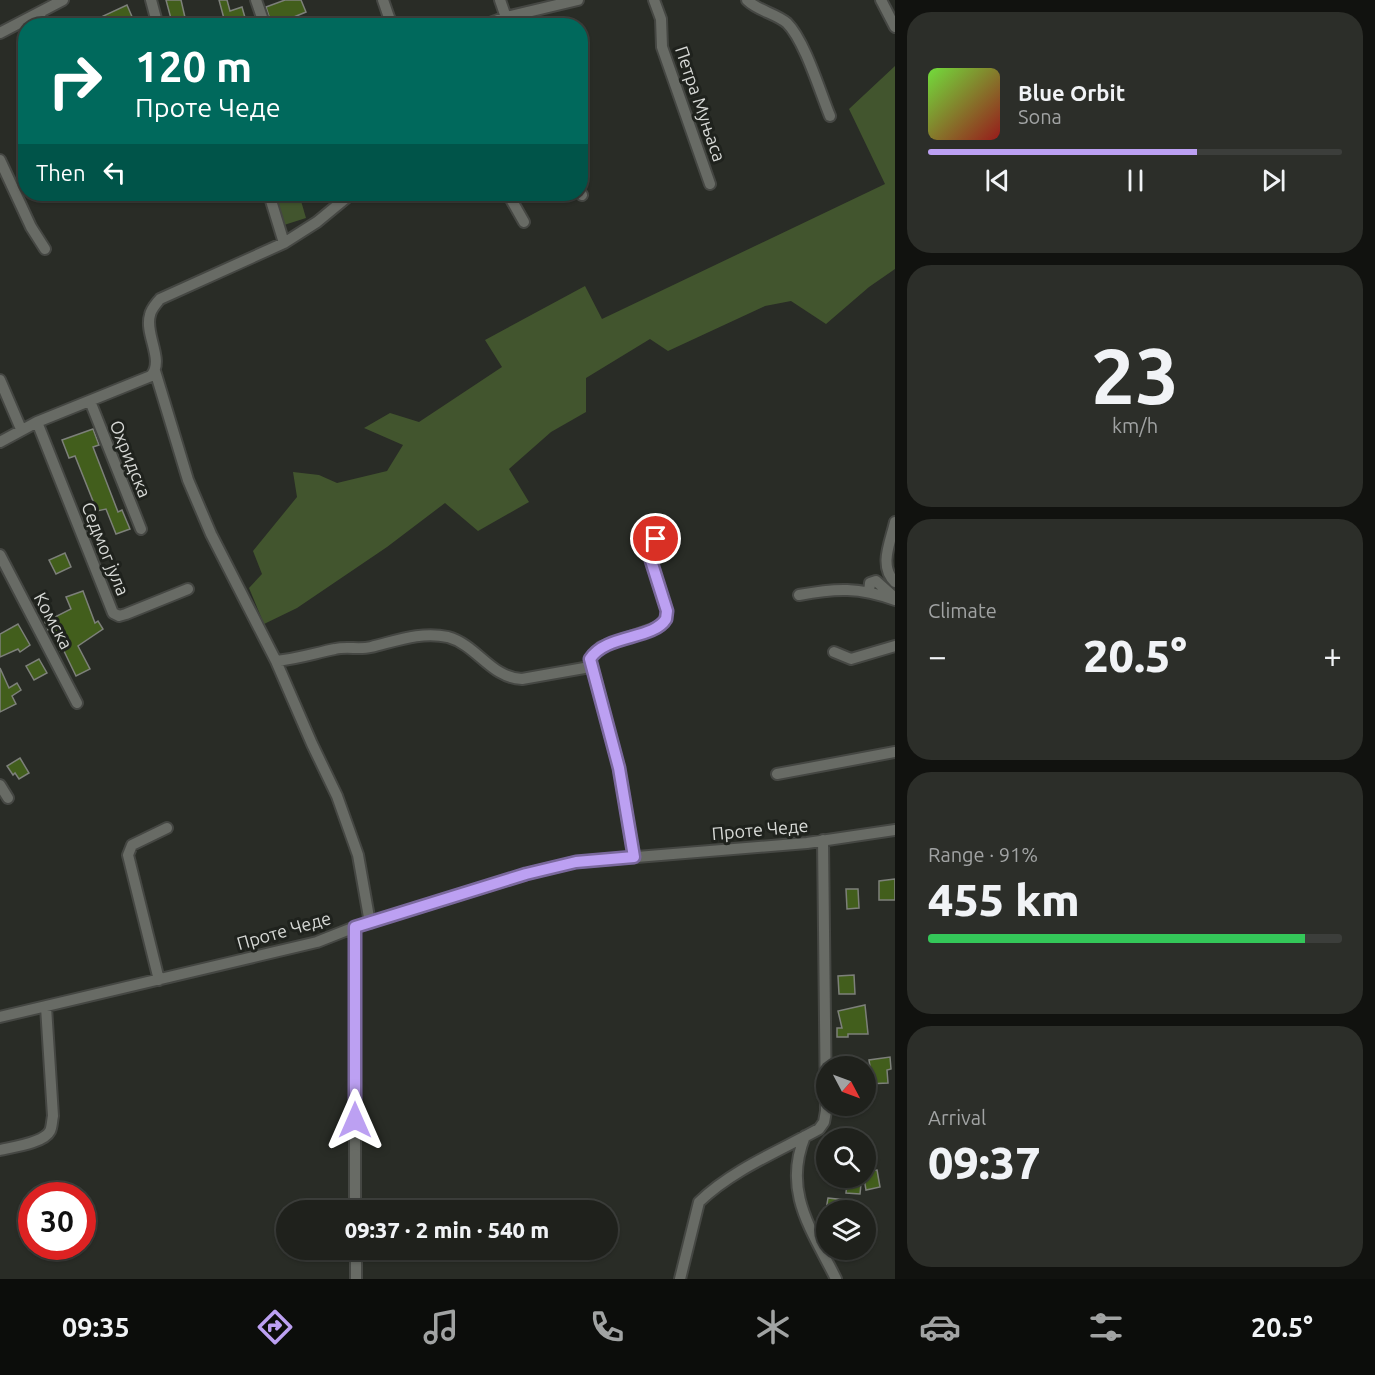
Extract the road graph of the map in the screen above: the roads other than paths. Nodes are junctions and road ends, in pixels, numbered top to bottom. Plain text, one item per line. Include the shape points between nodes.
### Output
1 (63, 0) edge
2 (151, 0) edge
3 (256, 0) edge
4 (383, 0) edge
5 (500, 0) edge
6 (578, 0) edge
7 (654, 0) edge
8 (747, 0) edge
9 (881, 0) edge
10 (41, 7) edge
11 (24, 18) edge
12 (156, 18) edge
13 (262, 18) edge
14 (389, 18) edge
15 (506, 18) edge
16 (517, 18) edge
17 (18, 22) edge
18 (895, 27) edge
19 (0, 33) edge
20 (831, 116) dead end
21 (0, 160) edge
22 (710, 184) dead end
23 (18, 199) edge
24 (19, 201) edge
25 (271, 201) edge
26 (342, 201) edge
27 (512, 201) edge
28 (524, 222) dead end
29 (284, 243) junction
30 (45, 249) dead end
31 (155, 371) junction
32 (0, 380) edge
33 (90, 401) junction
34 (37, 422) junction
35 (21, 429) junction
36 (0, 442) edge
37 (895, 522) edge
38 (141, 529) dead end
39 (664, 537) dead end
40 (0, 555) edge
41 (895, 582) edge
42 (188, 589) dead end
43 (799, 595) dead end
44 (895, 599) edge
45 (895, 646) edge
46 (834, 652) dead end
47 (276, 661) junction
48 (590, 667) junction
49 (77, 703) dead end
50 (895, 752) edge
51 (777, 774) dead end
52 (0, 785) edge
53 (8, 798) dead end
54 (167, 828) dead end
55 (895, 830) edge
56 (823, 840) junction
57 (634, 857) junction
58 (370, 923) junction
59 (355, 927) junction
60 (159, 980) junction
61 (46, 1006) junction
62 (0, 1017) edge
63 (805, 1136) junction
64 (0, 1150) edge
65 (355, 1200) edge
66 (356, 1260) edge
67 (356, 1279) edge
68 (680, 1279) edge
69 (836, 1279) edge

1 - 10 street
2 - 12 street
3 - 13 street
4 - 14 street
5 - 15 street
6 - 16 street
7 - 22 street, Петра Муњаса via 661,19 662,47
8 - 20 street via 789,25
9 - 18 street
10 - 11 street
17 - 19 street
21 - 23 street
24 - 30 street
25 - 29 street
26 - 29 street
27 - 28 street
29 - 31 street via 160,300 150,312 148,322
31 - 33 street via 144,380
31 - 47 street via 188,480
32 - 35 street
33 - 34 street
33 - 38 street, Охридска
34 - 35 street
34 - 42 street, Седмог јула via 113,613 126,614
35 - 36 street
37 - 41 street via 885,565
39 - 48 street via 651,542 648,551 667,611 664,623 601,647 590,659
40 - 49 street, Комска
43 - 44 street via 837,589 868,592 870,583 876,581
45 - 46 street via 850,659
47 - 48 street via 431,636 466,645 500,674 514,679
47 - 58 street via 337,795 358,855
48 - 57 street via 619,768
50 - 51 street
52 - 53 street
54 - 60 street via 132,845 128,855
55 - 56 street, Проте Чеде
56 - 57 street, Проте Чеде
56 - 63 street via 826,1111 819,1129
57 - 58 street, Проте Чеде via 546,869
58 - 59 street, Проте Чеде
59 - 60 street, Проте Чеде via 317,942
59 - 65 street
60 - 61 street, Проте Чеде
61 - 62 street, Проте Чеде
61 - 64 street via 53,1116 50,1131 34,1142
63 - 68 street via 743,1170 699,1202
63 - 69 street via 796,1166 798,1198
66 - 67 street

